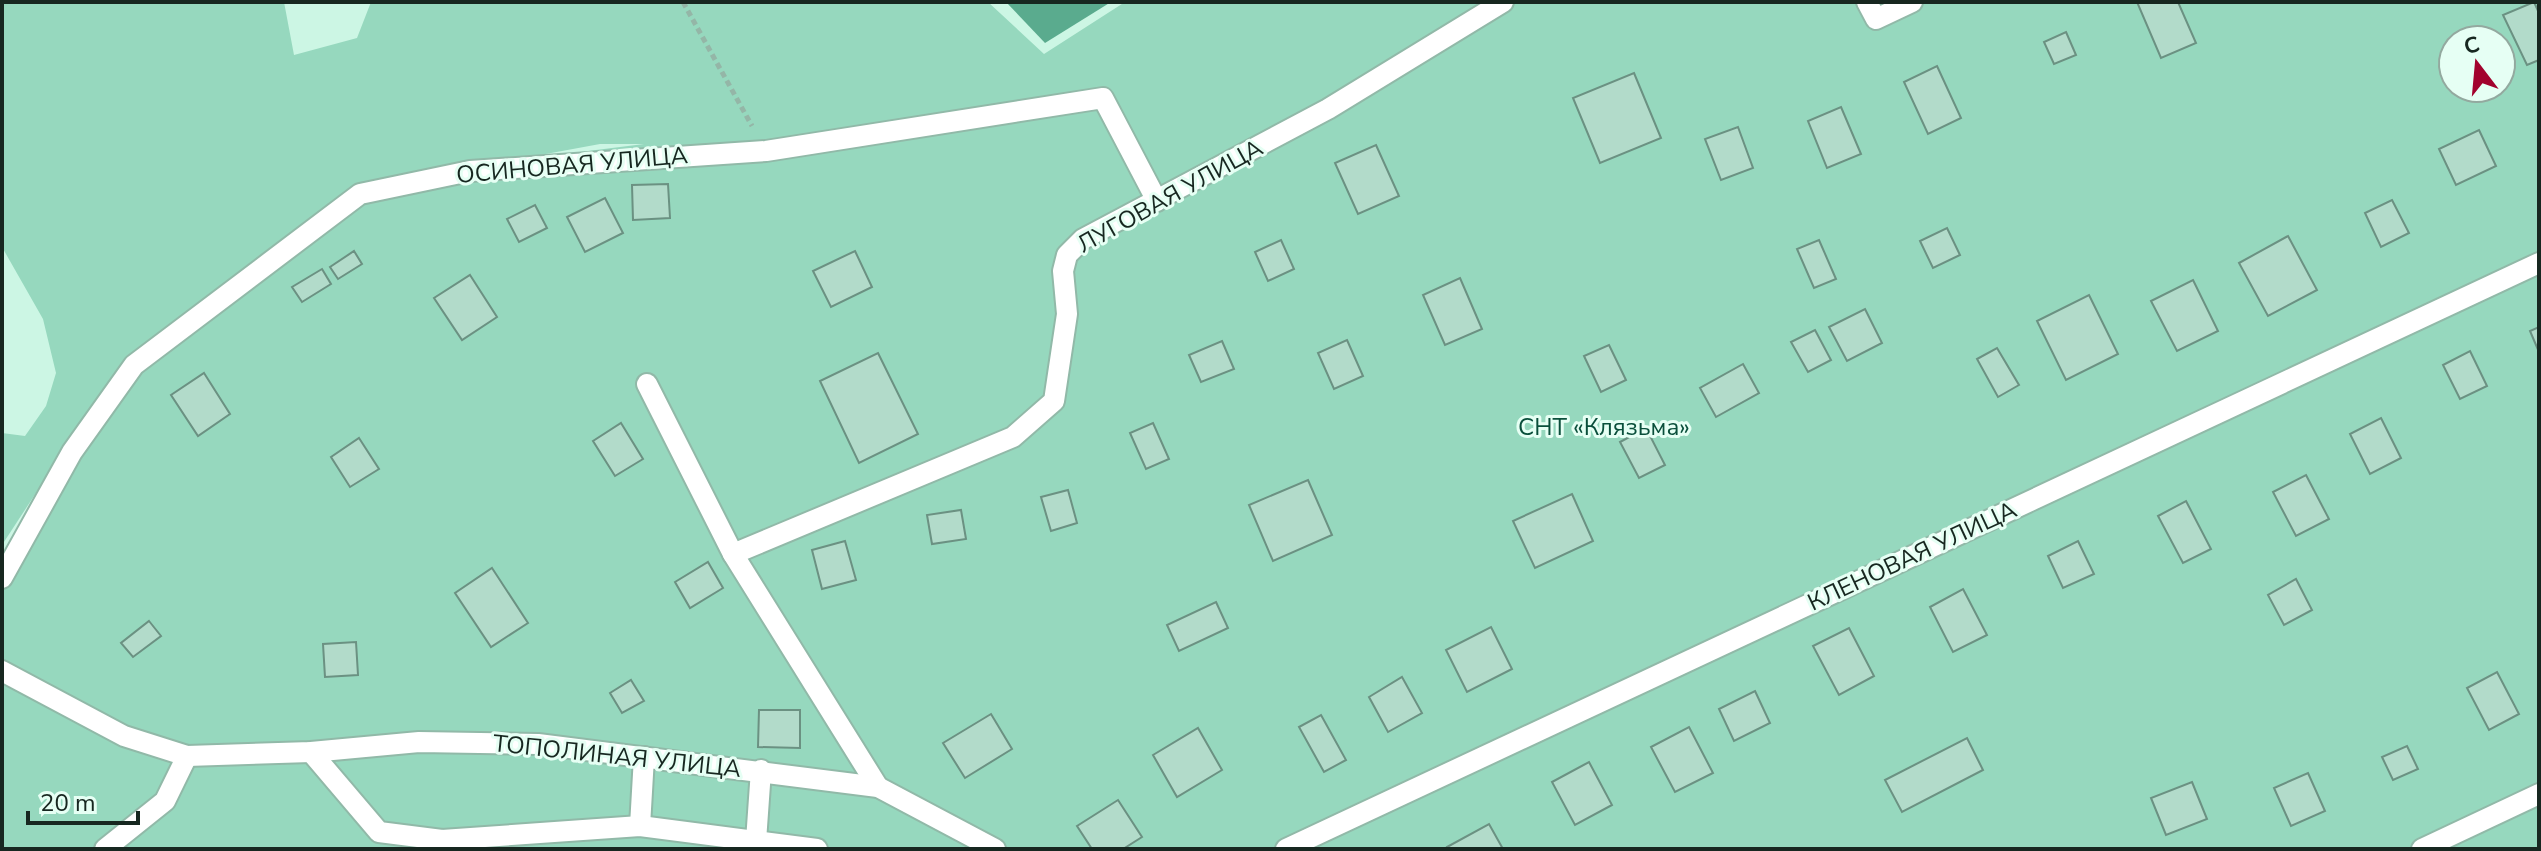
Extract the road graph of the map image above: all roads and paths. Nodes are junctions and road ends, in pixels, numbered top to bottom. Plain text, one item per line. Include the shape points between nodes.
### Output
1 (683, 2) edge
2 (1503, 2) edge
3 (1867, 2) edge
4 (1912, 2) edge
5 (766, 151) junction
6 (1157, 201) junction
7 (2539, 263) edge
8 (647, 384) dead end
9 (733, 554) junction
10 (2, 578) edge
11 (2, 671) edge
12 (311, 752) junction
13 (187, 756) junction
14 (644, 757) junction
15 (761, 770) junction
16 (878, 787) junction
17 (2539, 794) edge
18 (640, 826) junction
19 (756, 841) junction
20 (105, 849) edge
21 (817, 849) edge
22 (995, 849) edge
23 (1286, 849) edge
24 (2422, 849) edge

1 - 5 path
2 - 6 lane, ЛУГОВАЯ УЛИЦА via 1328,109
3 - 4 lane via 1876,19
5 - 6 lane, ОСИНОВАЯ УЛИЦА via 1103,98
5 - 10 lane, ОСИНОВАЯ УЛИЦА via 470,171 360,194 134,365 72,452
6 - 9 lane, ЛУГОВАЯ УЛИЦА via 1083,239 1067,255 1067,314 1054,401 1013,437
7 - 23 lane, КЛЕНОВАЯ УЛИЦА
8 - 9 lane
9 - 16 lane
11 - 13 lane, ТОПОЛИНАЯ УЛИЦА via 124,736
12 - 13 lane, ТОПОЛИНАЯ УЛИЦА
12 - 14 lane, ТОПОЛИНАЯ УЛИЦА via 463,742 538,744
12 - 18 lane via 379,832 442,840
13 - 20 lane via 165,801
14 - 15 lane, ТОПОЛИНАЯ УЛИЦА
14 - 18 lane
15 - 16 lane, ТОПОЛИНАЯ УЛИЦА
15 - 19 lane
16 - 22 lane, ТОПОЛИНАЯ УЛИЦА
17 - 24 lane
18 - 19 lane
19 - 21 lane

